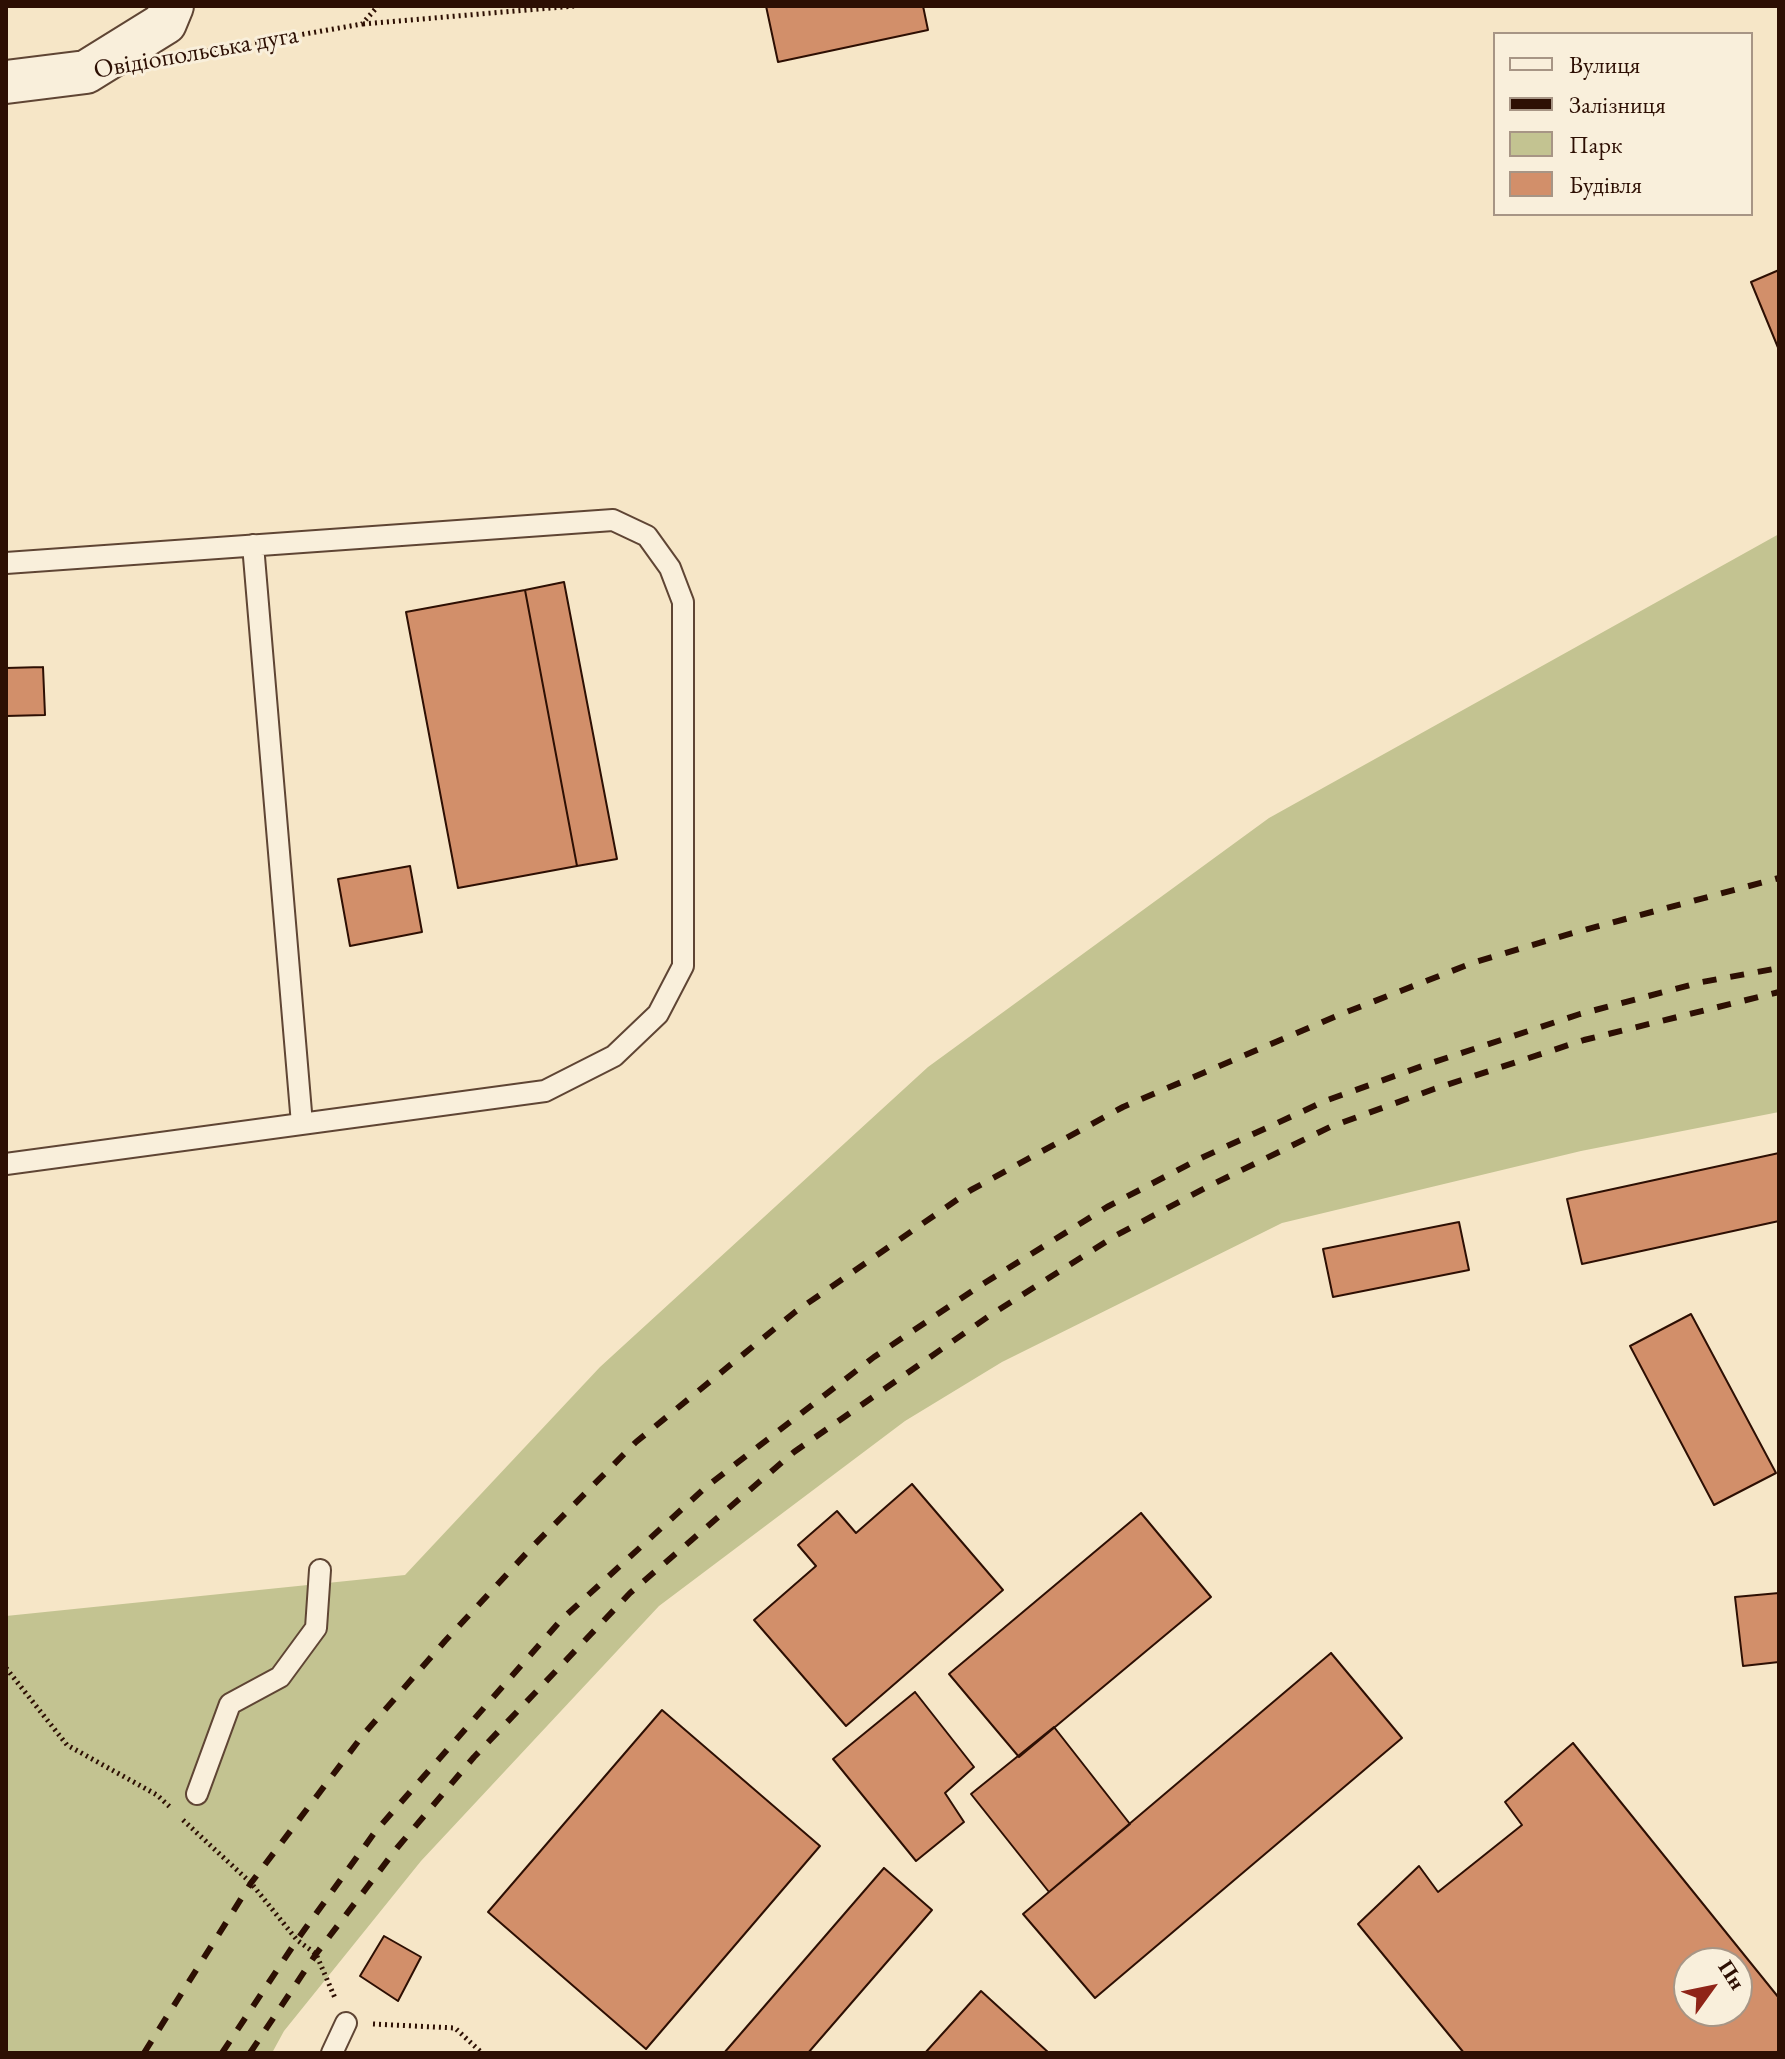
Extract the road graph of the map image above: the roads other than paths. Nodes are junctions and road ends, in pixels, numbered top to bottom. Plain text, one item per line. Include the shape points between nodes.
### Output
1 (172, 6) edge
2 (6, 82) edge
3 (253, 545) junction
4 (6, 563) edge
5 (302, 1124) junction
6 (6, 1164) edge
7 (320, 1570) dead end
8 (197, 1794) dead end
9 (346, 2023) road end
10 (332, 2053) edge

1 - 2 street, Овідіопольська дуга via 165,23 86,72
3 - 4 lane
3 - 5 lane
3 - 5 lane via 613,520 647,536 670,568 683,602 683,966 658,1014 614,1056 545,1091
5 - 6 lane
7 - 8 lane via 316,1628 280,1677 230,1704
9 - 10 lane

